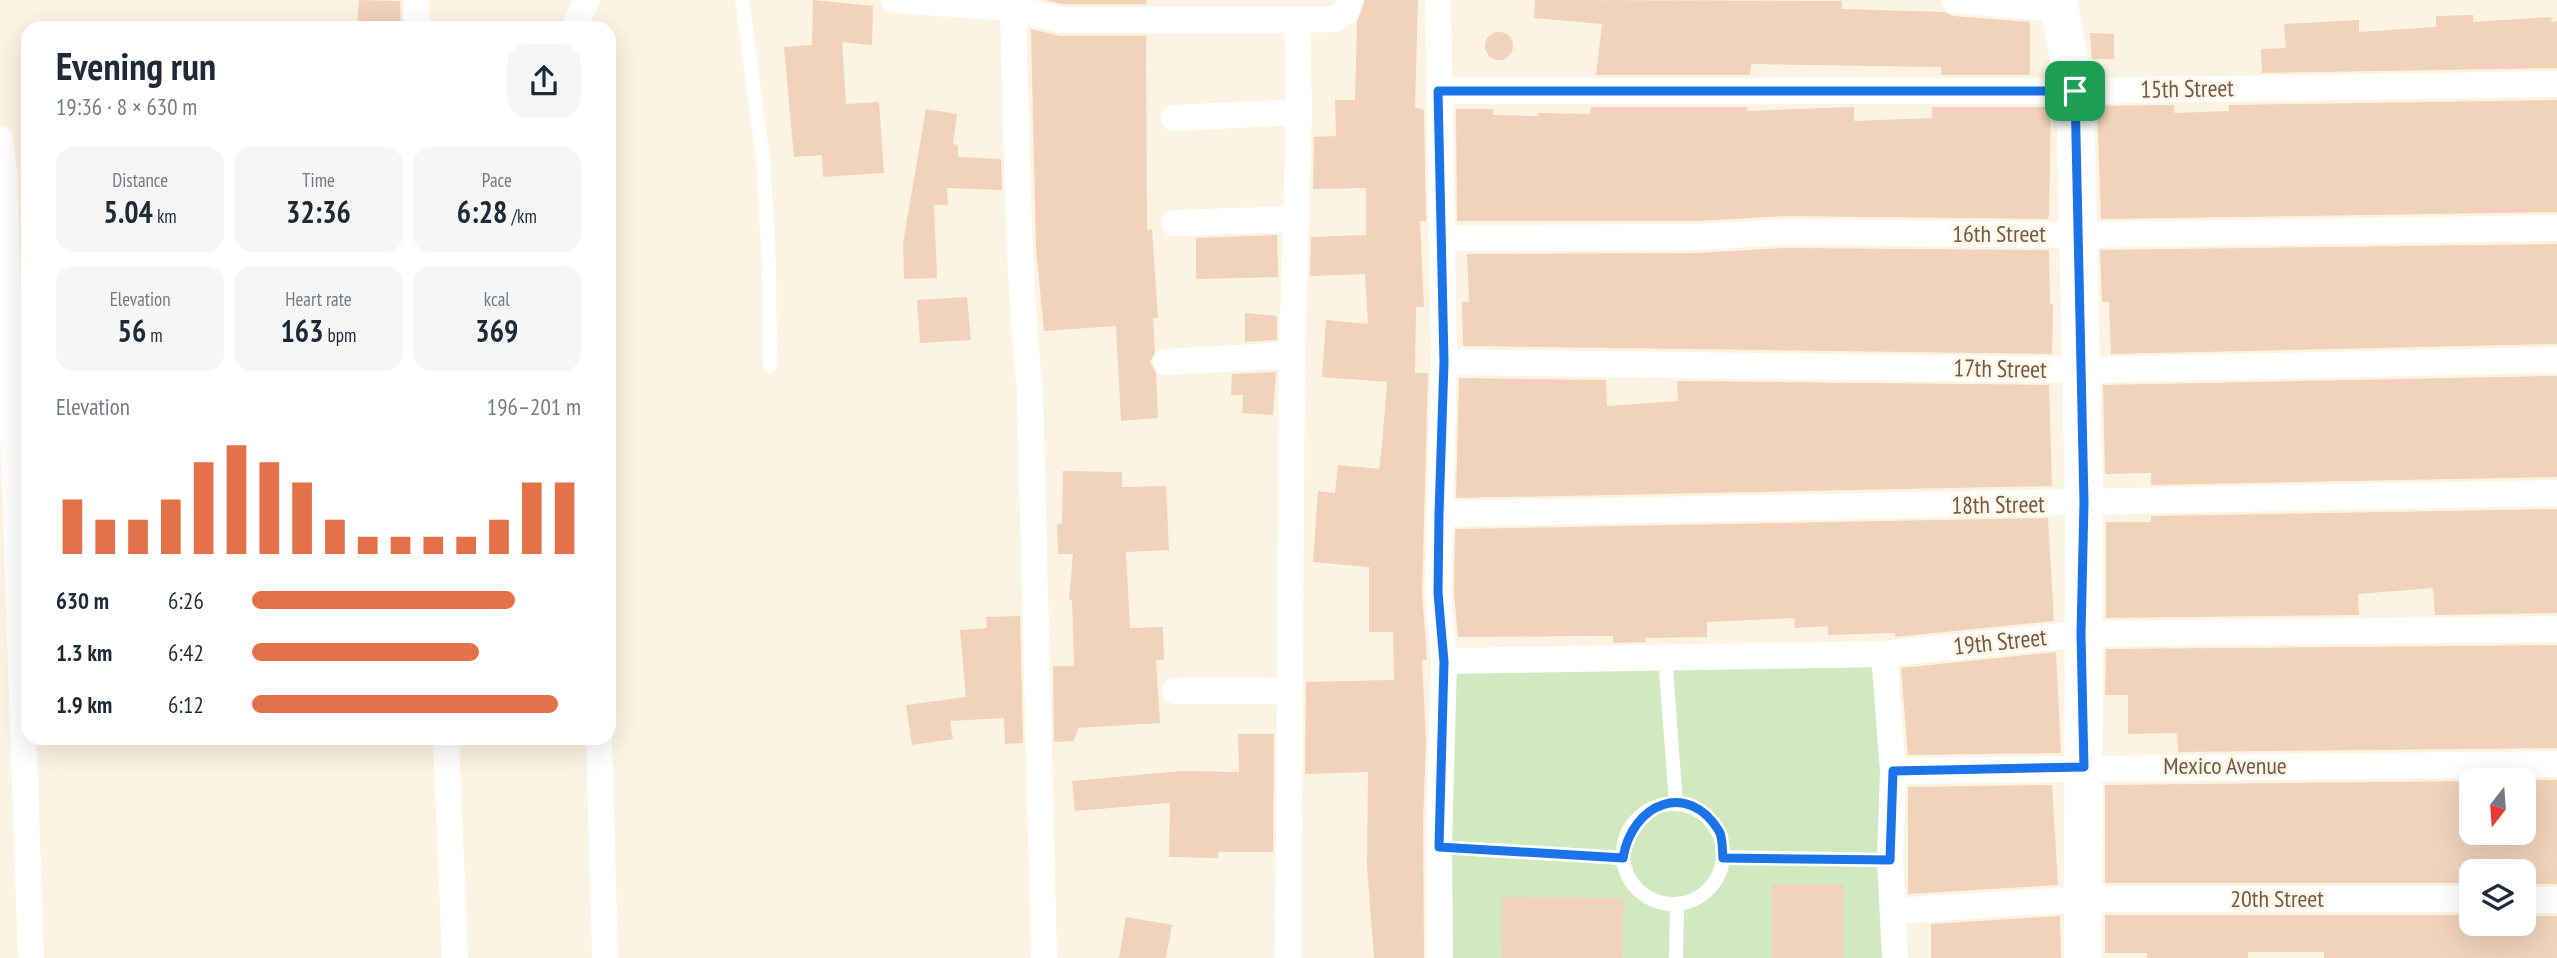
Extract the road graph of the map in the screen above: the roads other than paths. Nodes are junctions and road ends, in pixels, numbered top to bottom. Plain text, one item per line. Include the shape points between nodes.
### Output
1 (416, 0) edge
2 (587, 0) edge
3 (742, 0) edge
4 (894, 0) edge
5 (1350, 0) edge
6 (1438, 0) edge
7 (1954, 0) edge
8 (2059, 4) edge
9 (1013, 8) junction
10 (1297, 20) junction
11 (417, 21) edge
12 (577, 21) edge
13 (2557, 84) edge
14 (1438, 91) junction
15 (2075, 91) junction
16 (1299, 112) junction
17 (1174, 118) dead end
18 (0, 139) edge
19 (1295, 219) junction
20 (1174, 223) dead end
21 (2557, 228) edge
22 (2077, 234) junction
23 (1441, 238) junction
24 (1292, 355) junction
25 (2557, 360) edge
26 (1166, 362) dead end
27 (1444, 362) junction
28 (770, 366) dead end
29 (2081, 370) junction
30 (2557, 493) edge
31 (2084, 503) junction
32 (1439, 514) junction
33 (2557, 629) edge
34 (2081, 634) junction
35 (1884, 654) junction
36 (1665, 656) junction
37 (1444, 662) junction
38 (21, 668) edge
39 (1175, 691) dead end
40 (1290, 691) junction
41 (24, 745) edge
42 (446, 745) edge
43 (599, 745) edge
44 (2557, 764) edge
45 (2084, 767) junction
46 (1893, 771) junction
47 (1676, 803) junction
48 (1439, 847) junction
49 (1623, 858) junction
50 (1723, 858) junction
51 (1890, 860) junction
52 (2082, 899) junction
53 (2459, 900) edge
54 (2536, 900) edge
55 (2557, 900) edge
56 (1677, 905) junction
57 (1893, 911) junction
58 (31, 958) edge
59 (455, 958) edge
60 (605, 958) edge
61 (1044, 958) edge
62 (1288, 958) edge
63 (1440, 958) edge
64 (1676, 958) edge
65 (1895, 958) edge
66 (2083, 958) edge

1 - 11 street
2 - 12 street
3 - 28 lane via 763,159
4 - 9 street
5 - 10 street via 1346,12 1335,19
6 - 14 street
7 - 8 street
8 - 15 main road
9 - 10 street via 1060,20
9 - 61 street via 1018,216 1030,393
10 - 16 street
13 - 15 street, 15th Street
14 - 15 street, 15th Street
14 - 23 street
15 - 22 main road
16 - 17 street
16 - 19 street
18 - 38 street
19 - 20 street
19 - 24 street
21 - 22 street, 16th Street
22 - 23 street, 16th Street via 1785,232
22 - 29 main road
23 - 27 street
24 - 26 street
24 - 40 street
25 - 29 street, 17th Street
27 - 29 street, 17th Street
27 - 32 street
29 - 31 main road
30 - 31 street, 18th Street
31 - 32 street, 18th Street
31 - 34 main road
32 - 37 street via 1438,593
33 - 34 street, 19th Street
34 - 35 street, 19th Street
34 - 45 main road
35 - 36 street, 19th Street
35 - 46 street
36 - 37 street, 19th Street
36 - 47 lane
37 - 48 street
39 - 40 street
40 - 62 street
41 - 58 street
42 - 59 street
43 - 60 street
44 - 45 street, Mexico Avenue
45 - 46 street, Mexico Avenue
45 - 52 main road
46 - 51 street
47 - 49 lane via 1651,808 1637,820 1626,838
47 - 50 lane via 1701,811 1720,832
48 - 49 lane
48 - 63 street
49 - 56 lane via 1634,887 1655,903
50 - 51 lane
50 - 56 lane via 1718,879 1705,894
51 - 57 street
52 - 53 street, 20th Street
52 - 57 street, 20th Street
52 - 66 main road
54 - 55 street
56 - 64 lane
57 - 65 street

